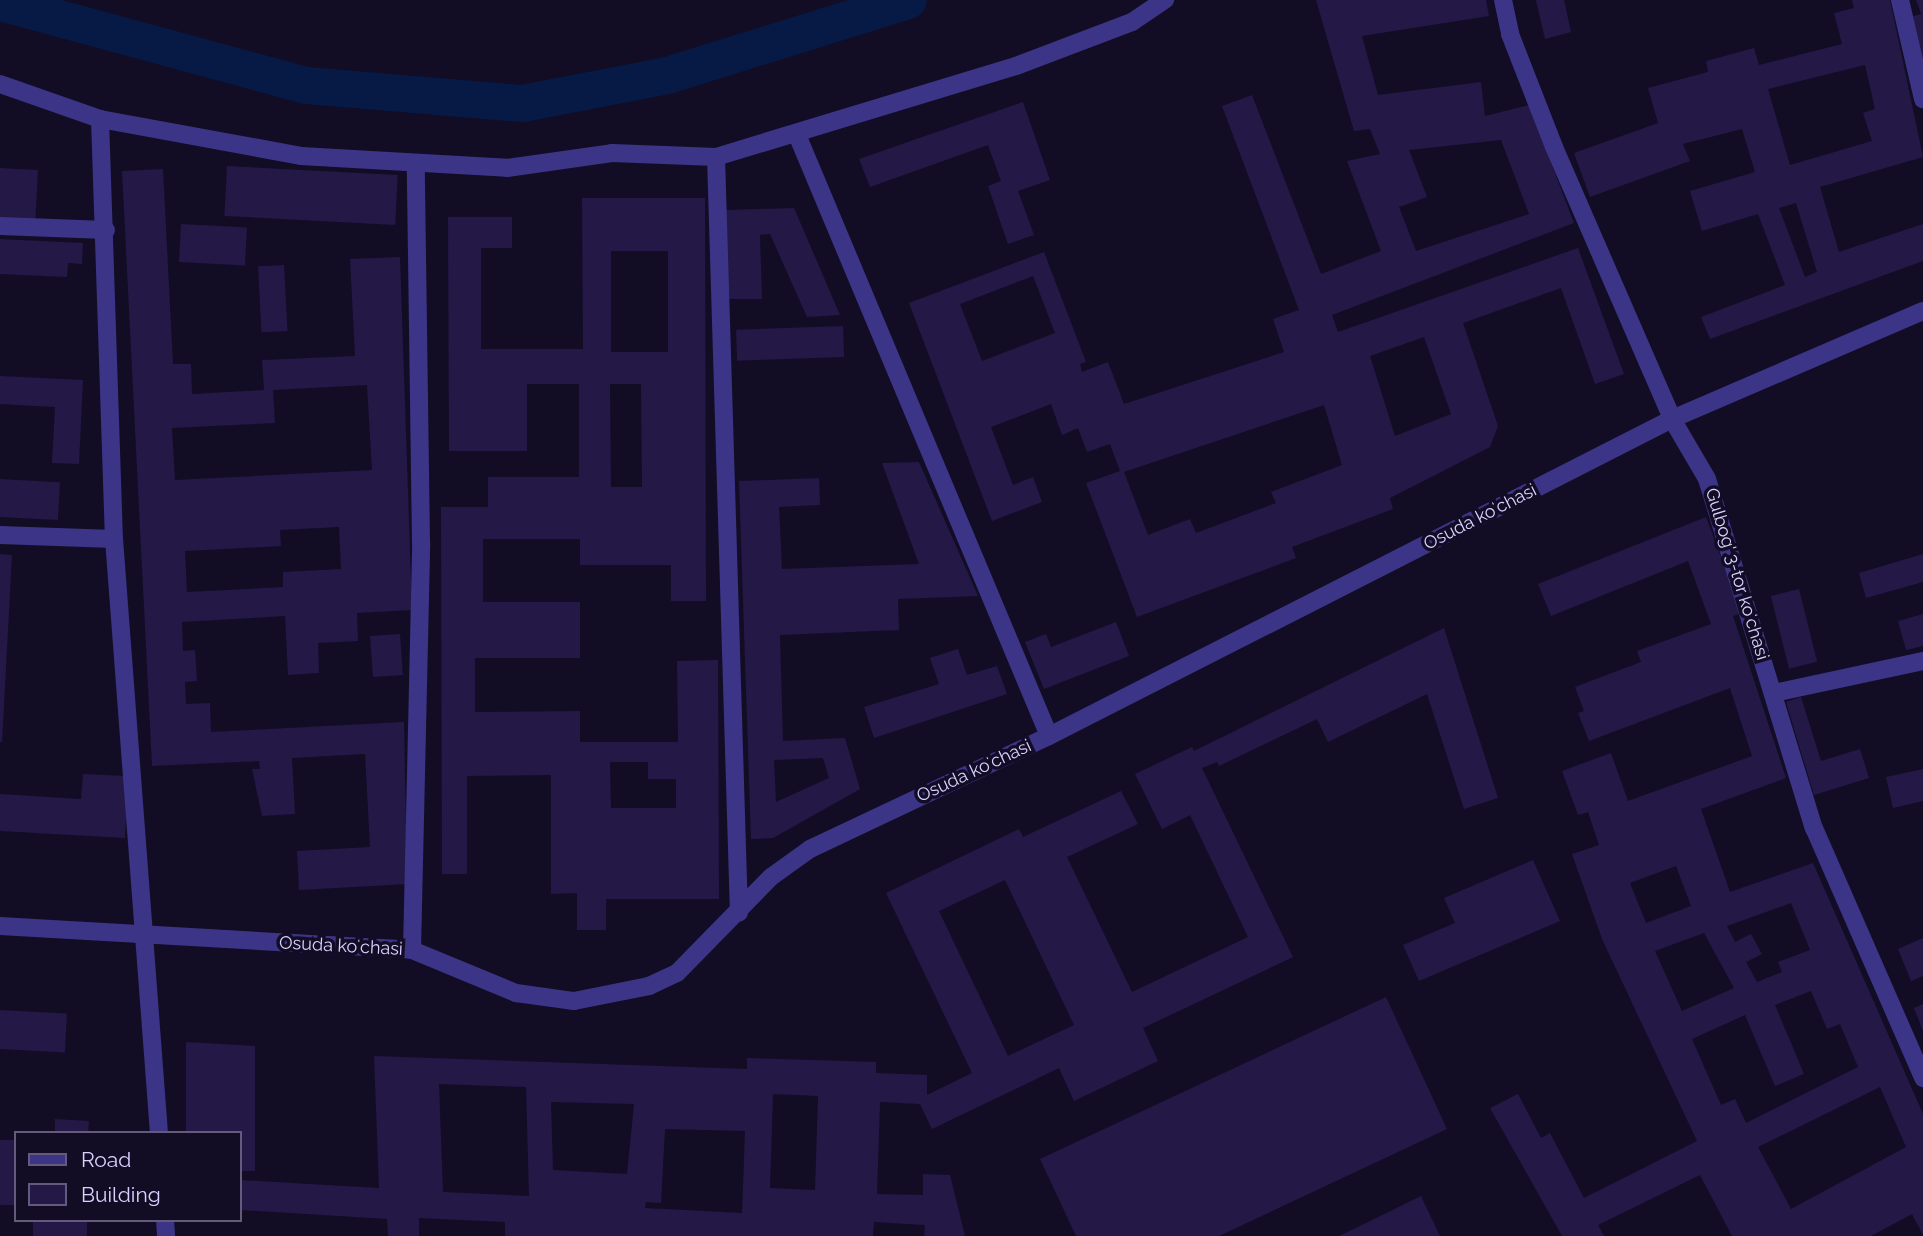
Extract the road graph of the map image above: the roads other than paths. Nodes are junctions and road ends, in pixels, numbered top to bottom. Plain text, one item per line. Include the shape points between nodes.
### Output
1 (1165, 0) edge
2 (1503, 0) edge
3 (1900, 0) edge
4 (0, 85) edge
5 (1923, 99) edge
6 (100, 119) junction
7 (798, 137) junction
8 (716, 157) junction
9 (416, 164) junction
10 (0, 226) edge
11 (106, 230) junction
12 (1923, 311) edge
13 (1672, 419) junction
14 (0, 535) edge
15 (114, 539) junction
16 (1923, 661) edge
17 (1774, 693) junction
18 (1049, 736) junction
19 (739, 913) junction
20 (0, 926) edge
21 (146, 935) junction
22 (412, 950) junction
23 (1923, 1077) edge
24 (159, 1131) edge

1 - 7 street via 1086,42
2 - 13 street, Gulbog' 3-tor koʻchasi via 1510,34 1554,147
3 - 5 street
4 - 6 street
6 - 9 street via 260,151
6 - 11 street
7 - 8 street
7 - 18 street
8 - 9 street via 612,153 507,168
8 - 19 street
9 - 22 street via 421,543
10 - 11 street
11 - 15 street
12 - 13 street, Osuda koʻchasi
13 - 17 street, Gulbog' 3-tor koʻchasi via 1707,479
13 - 18 street, Osuda koʻchasi
14 - 15 street
15 - 21 street
16 - 17 street
17 - 23 street, Gulbog' 3-tor koʻchasi via 1814,828
18 - 19 street, Osuda koʻchasi via 810,849 771,877
19 - 22 street, Osuda koʻchasi via 677,973 614,996 574,1001 516,993
20 - 21 street, Osuda koʻchasi
21 - 22 street, Osuda koʻchasi
21 - 24 street

